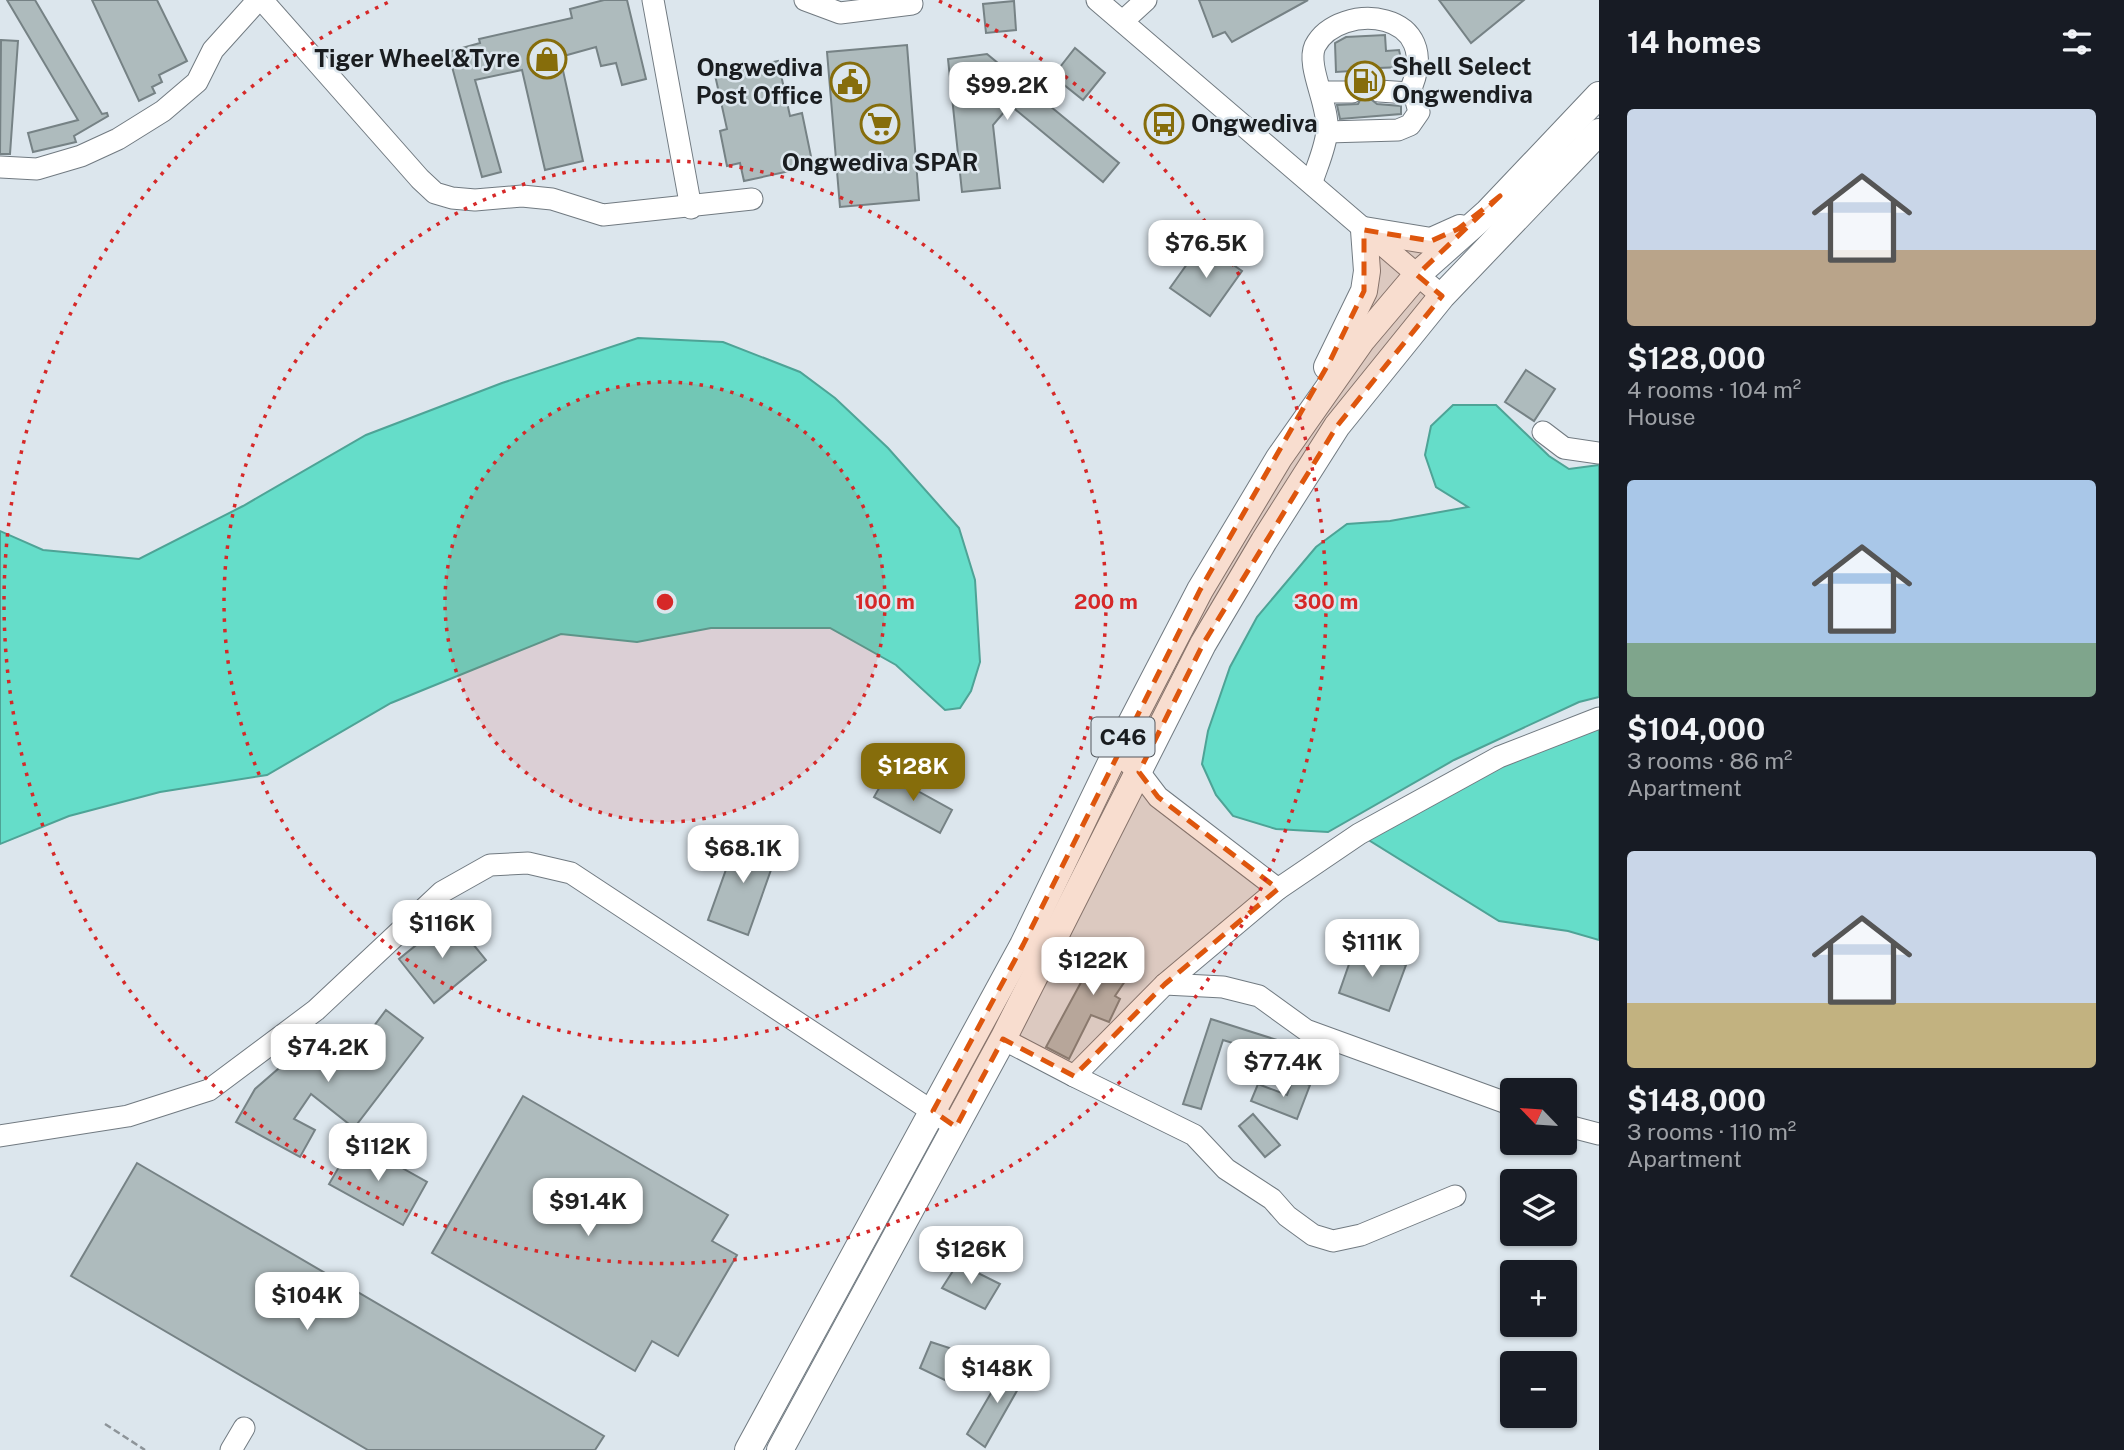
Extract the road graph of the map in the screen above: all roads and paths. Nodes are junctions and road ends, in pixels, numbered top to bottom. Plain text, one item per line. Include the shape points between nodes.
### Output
1 (260, 0) edge
2 (653, 0) edge
3 (805, 0) edge
4 (1097, 0) edge
5 (1146, 0) edge
6 (912, 4) dead end
7 (1123, 22) junction
8 (1379, 91) dead end
9 (1322, 92) junction
10 (1352, 92) dead end
11 (1409, 93) junction
12 (1599, 95) edge
13 (1327, 132) junction
14 (1599, 132) edge
15 (0, 167) edge
16 (1312, 182) junction
17 (1500, 196) junction
18 (752, 199) dead end
19 (691, 208) junction
20 (1364, 230) junction
21 (1416, 275) junction
22 (1442, 296) junction
23 (1543, 432) dead end
24 (1599, 453) edge
25 (1279, 458) junction
26 (1599, 718) edge
27 (1115, 752) junction
28 (1139, 772) junction
29 (1278, 889) junction
30 (1165, 984) junction
31 (1003, 1039) junction
32 (1074, 1076) junction
33 (1500, 1101) edge
34 (933, 1111) junction
35 (956, 1126) junction
36 (1577, 1128) edge
37 (1599, 1134) edge
38 (0, 1136) edge
39 (1455, 1196) dead end
40 (104, 1423) dead end
41 (244, 1428) dead end
42 (145, 1450) edge
43 (231, 1450) edge
44 (748, 1450) edge
45 (780, 1450) edge

1 - 15 street via 213,50 197,82 163,111 81,156 37,169
1 - 19 street via 435,193 475,200 552,198 603,215
2 - 19 street
3 - 6 street via 840,13
4 - 7 street
5 - 7 street
7 - 16 street
8 - 11 street
9 - 10 street
9 - 11 street via 1312,59 1316,45 1328,30 1373,16 1390,18 1415,40 1419,58
9 - 13 street
11 - 13 street via 1419,103 1410,125 1398,130
12 - 17 main road, C46
13 - 16 street
14 - 22 main road, C46
16 - 20 street
17 - 20 main road via 1458,229 1431,241
17 - 21 main road, C46
18 - 19 street
20 - 21 street
20 - 25 main road via 1364,291
21 - 22 street
21 - 25 main road, C46 via 1362,340
22 - 28 main road, C46 via 1315,460 1203,644
23 - 24 street via 1564,448
25 - 27 main road, C46 via 1200,590
26 - 29 street via 1499,757 1359,834
27 - 28 street
27 - 34 main road, C46 via 1023,945
28 - 29 street via 1158,797
28 - 31 main road, C46
29 - 30 street
30 - 32 street
30 - 33 street via 1223,987 1259,996 1306,1030
31 - 32 street
31 - 35 main road, C46
32 - 39 street via 1194,1135 1226,1169 1272,1199 1313,1235 1333,1241 1361,1235
34 - 35 street
34 - 38 street via 571,873 528,863 490,865 442,892 316,1010 209,1090 128,1116
34 - 44 main road, C46
35 - 45 main road, C46
36 - 37 street
40 - 42 path
41 - 43 street

